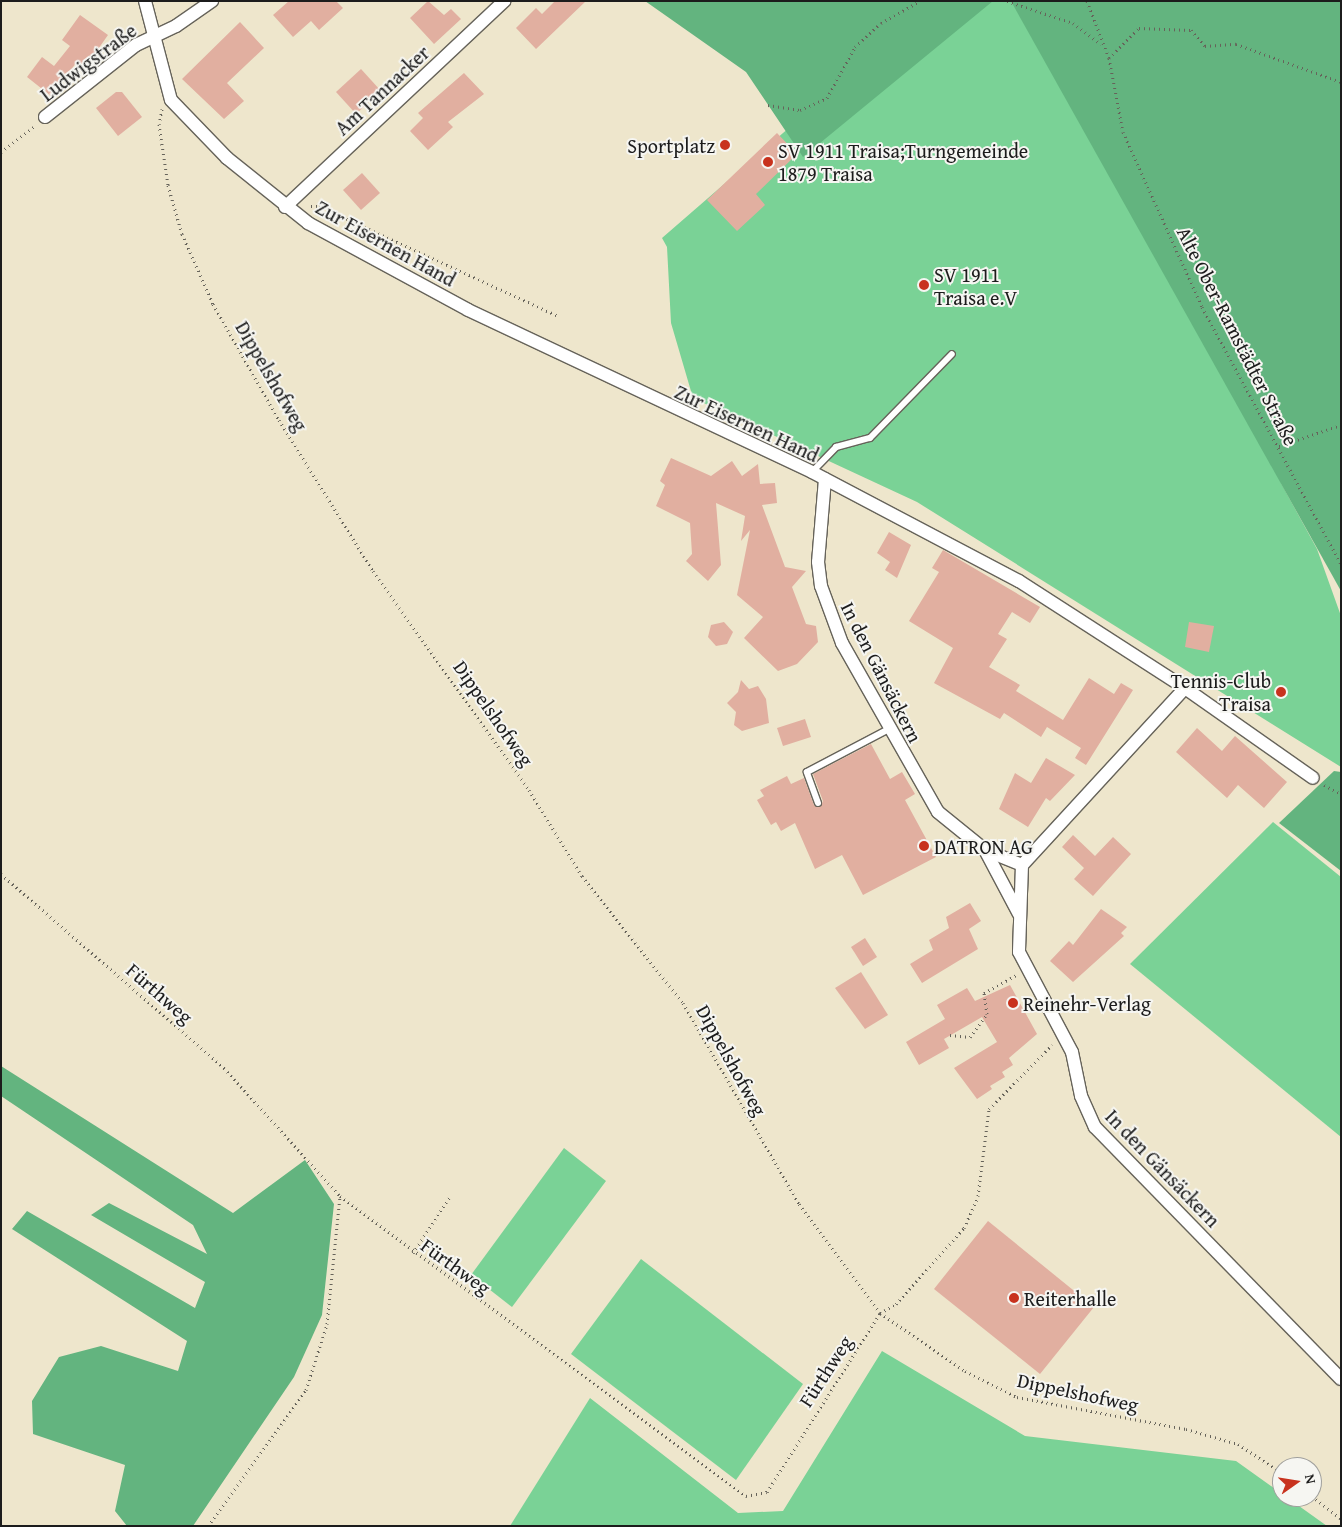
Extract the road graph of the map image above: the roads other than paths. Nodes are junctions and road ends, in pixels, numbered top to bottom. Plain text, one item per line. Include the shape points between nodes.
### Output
1 (145, 1) edge
2 (212, 1) edge
3 (504, 1) edge
4 (154, 36) junction
5 (171, 100) joint
6 (45, 118) road end
7 (285, 207) junction
8 (952, 354) dead end
9 (812, 472) junction
10 (825, 479) junction
11 (1186, 688) junction
12 (889, 729) junction
13 (1313, 778) road end
14 (818, 803) dead end
15 (985, 850) junction
16 (1022, 866) junction
17 (1020, 915) junction
18 (1341, 1379) edge

1 - 4 street, Ludwigstraße
2 - 4 street
3 - 7 street, Am Tannacker
4 - 5 street, Ludwigstraße
4 - 6 street, Ludwigstraße via 136,45
5 - 7 street, Zur Eisernen Hand via 227,158
7 - 9 street, Zur Eisernen Hand via 468,310
8 - 9 lane via 870,438 836,447
9 - 10 street, Zur Eisernen Hand
10 - 11 street, Zur Eisernen Hand via 1019,581
10 - 12 street, In den Gänsäckern via 817,548 821,586 834,627
11 - 13 street, Zur Eisernen Hand
11 - 16 street
12 - 14 lane via 808,772
12 - 15 street, In den Gänsäckern via 938,812
15 - 16 street, In den Gänsäckern
15 - 17 street, In den Gänsäckern
16 - 17 street, In den Gänsäckern
17 - 18 street, In den Gänsäckern via 1019,952 1025,970 1062,1035 1077,1069 1086,1114 1095,1127

